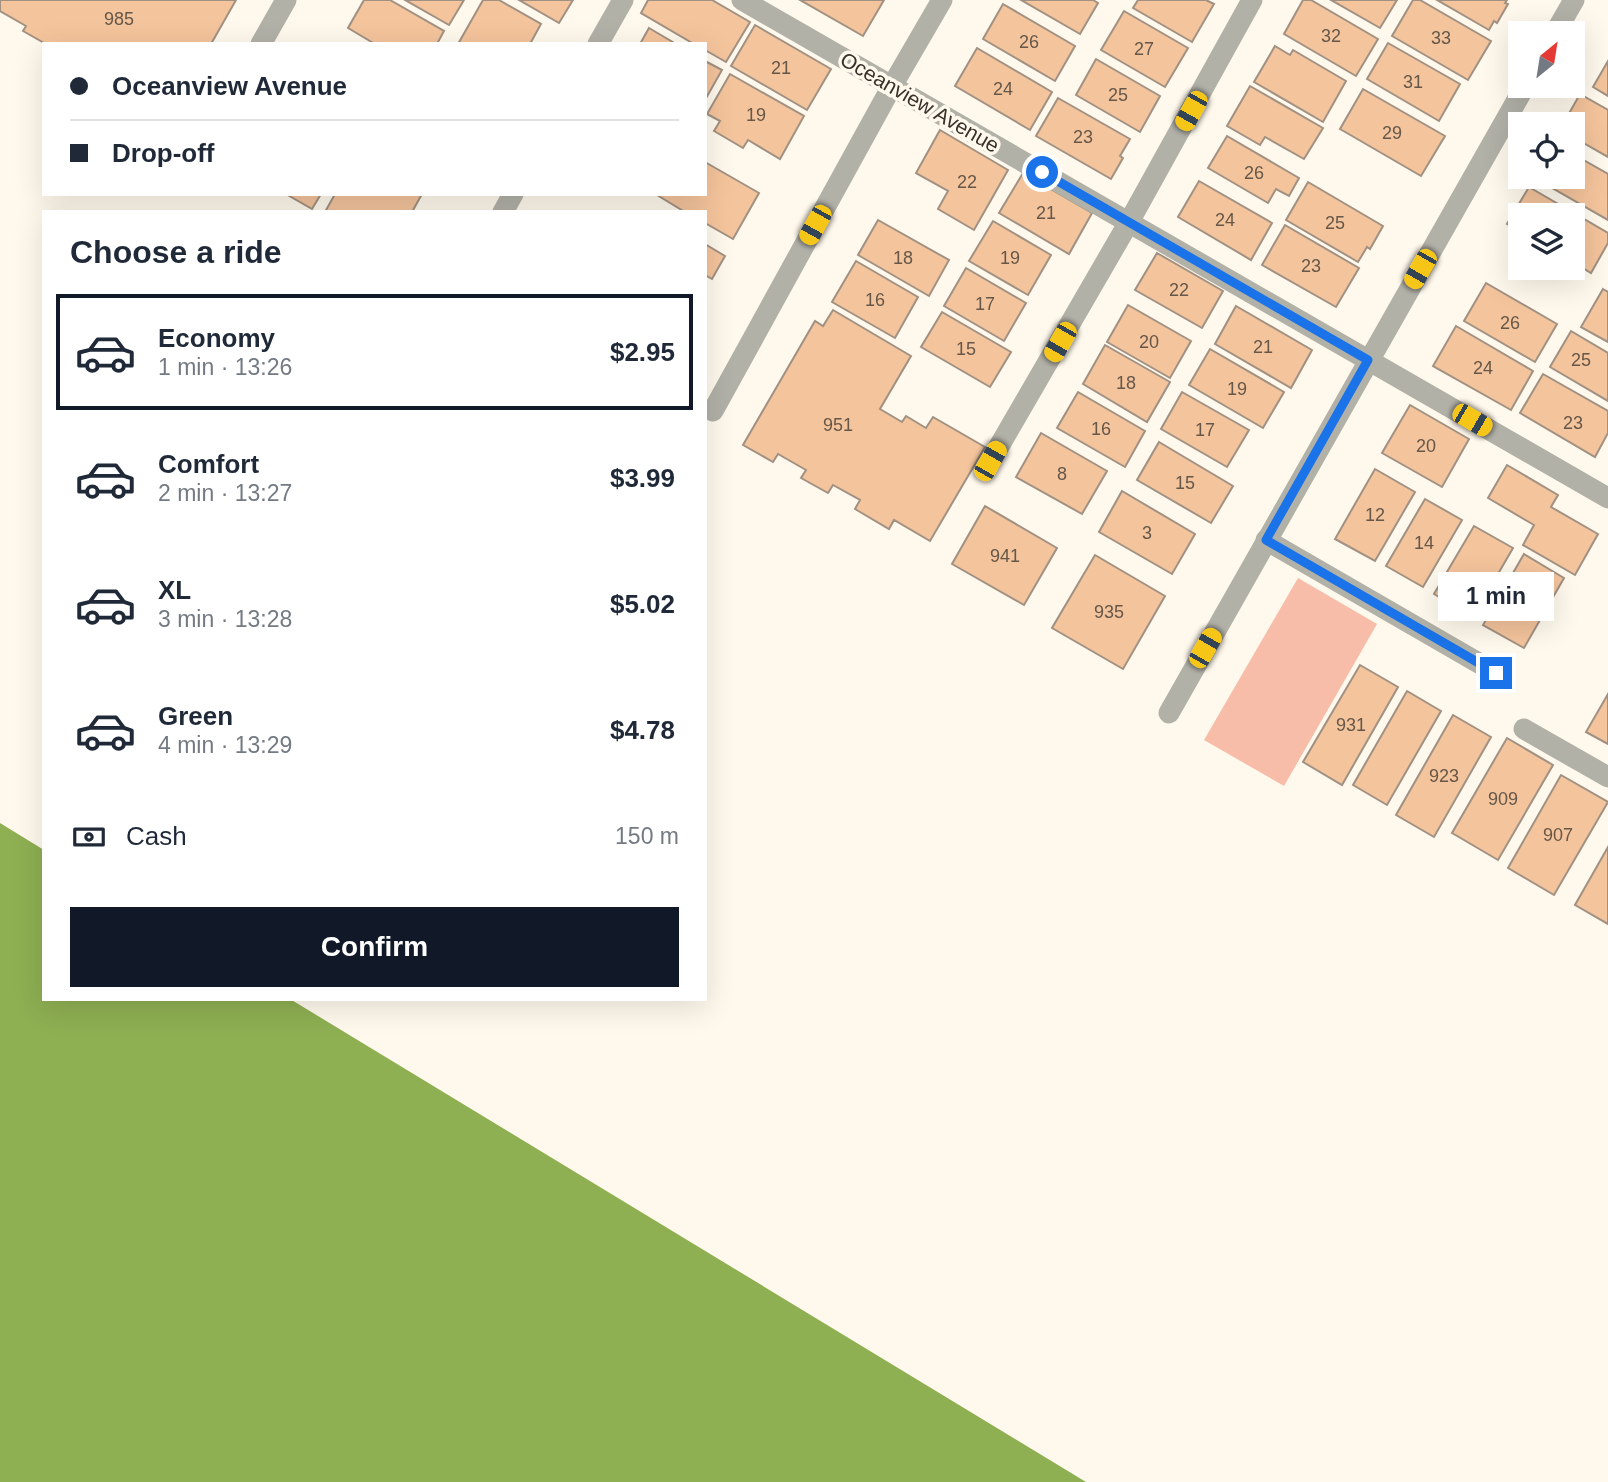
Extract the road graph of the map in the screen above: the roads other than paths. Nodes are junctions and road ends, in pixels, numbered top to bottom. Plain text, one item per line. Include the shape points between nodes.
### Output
1 (286, 0) edge
2 (623, 0) edge
3 (742, 0) edge
4 (943, 0) edge
5 (1252, 0) edge
6 (1574, 0) edge
7 (1562, 21) edge
8 (262, 42) edge
9 (599, 42) edge
10 (892, 86) junction
11 (1518, 98) edge
12 (1129, 222) junction
13 (1368, 360) junction
14 (713, 411) dead end
15 (990, 461) dead end
16 (1608, 498) edge
17 (1266, 540) junction
18 (1496, 673) dead end
19 (1168, 713) dead end
20 (1524, 729) dead end
21 (1608, 777) edge

1 - 8 street
2 - 9 street
3 - 10 street, Oceanview Avenue
4 - 10 street
5 - 12 street
6 - 7 street
10 - 12 street, Oceanview Avenue
10 - 14 street
11 - 13 street
12 - 13 street, Oceanview Avenue
12 - 15 street
13 - 16 street, Oceanview Avenue
13 - 17 street
17 - 18 street
17 - 19 street
20 - 21 street

